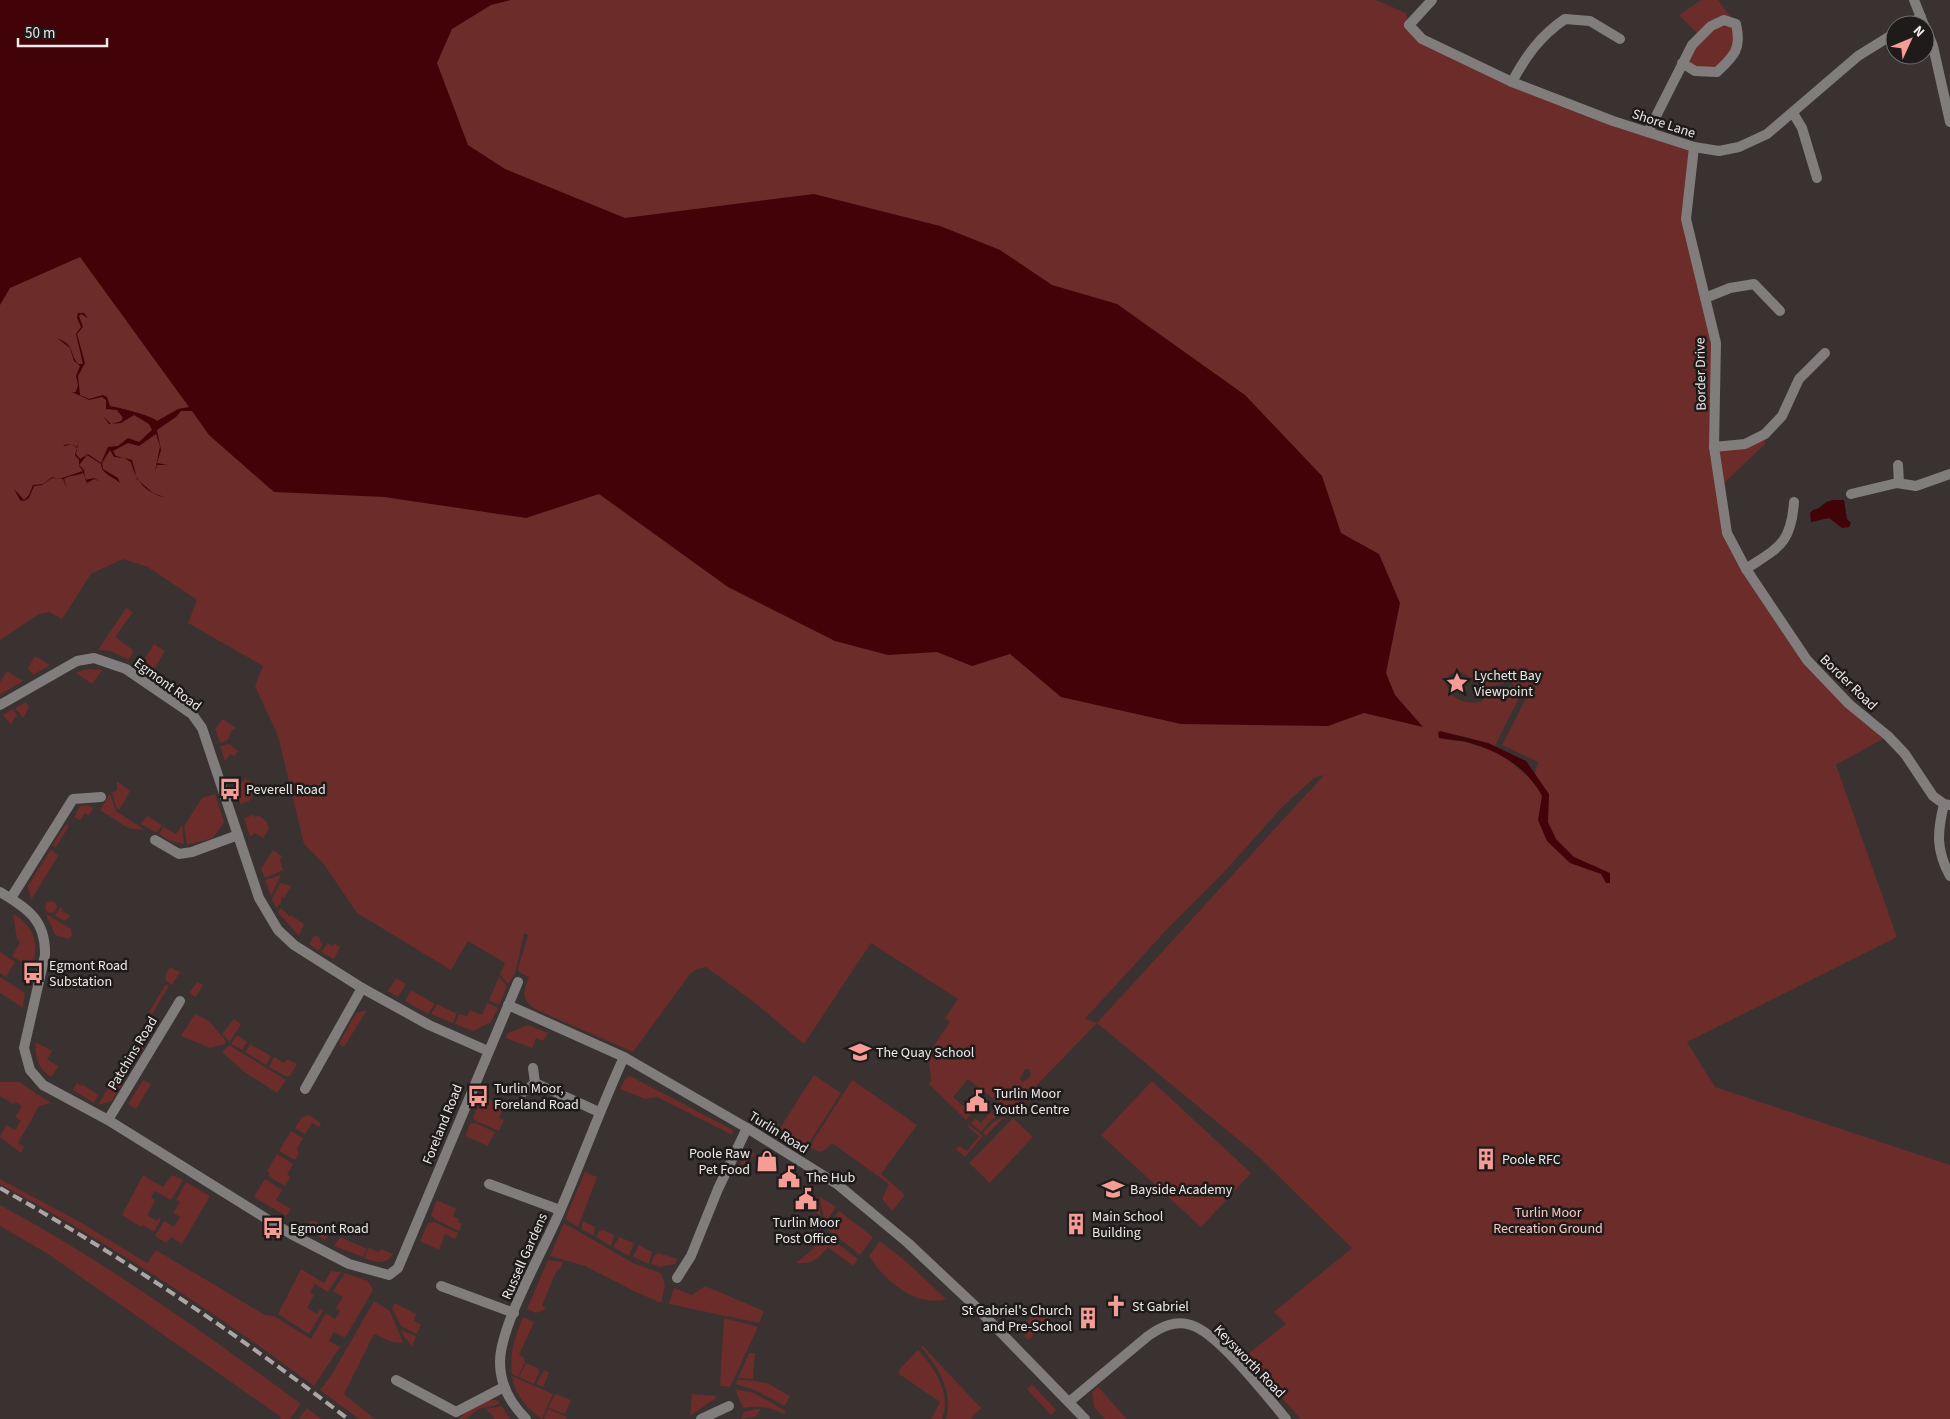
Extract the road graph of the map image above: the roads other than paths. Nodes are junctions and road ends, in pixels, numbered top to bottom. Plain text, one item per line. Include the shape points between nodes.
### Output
1 (1432, 0) edge
2 (1918, 2) edge
3 (1921, 15) edge
4 (1620, 38) dead end
5 (1885, 39) edge
6 (1935, 55) edge
7 (1682, 63) junction
8 (1512, 82) junction
9 (1793, 113) junction
10 (1950, 122) edge
11 (1648, 132) junction
12 (1694, 147) junction
13 (1818, 178) dead end
14 (1705, 298) junction
15 (1780, 311) dead end
16 (1826, 353) dead end
17 (1714, 447) junction
18 (1898, 465) dead end
19 (1950, 474) edge
20 (1899, 484) junction
21 (1851, 494) dead end
22 (1794, 502) dead end
23 (1746, 569) junction
24 (0, 705) edge
25 (100, 797) dead end
26 (1947, 805) edge
27 (238, 835) junction
28 (155, 840) dead end
29 (1950, 876) edge
30 (0, 892) edge
31 (11, 898) junction
32 (518, 982) dead end
33 (362, 988) junction
34 (180, 1001) dead end
35 (508, 1004) junction
36 (488, 1051) junction
37 (624, 1057) junction
38 (533, 1068) dead end
39 (534, 1083) junction
40 (305, 1089) dead end
41 (524, 1092) dead end
42 (599, 1112) junction
43 (108, 1120) junction
44 (747, 1128) junction
45 (488, 1184) dead end
46 (560, 1210) junction
47 (677, 1278) dead end
48 (441, 1286) dead end
49 (514, 1313) junction
50 (396, 1380) dead end
51 (504, 1387) junction
52 (1069, 1402) junction
53 (729, 1406) dead end
54 (526, 1419) edge
55 (701, 1419) edge
56 (1085, 1419) edge
57 (1286, 1419) edge

1 - 8 street, Shore Lane via 1409,25 1422,39
2 - 3 street
4 - 8 street via 1590,21 1564,19 1538,41
5 - 9 street, Shore Lane via 1858,56
6 - 10 street
7 - 7 street via 1692,45 1711,26 1724,20 1736,24 1739,38 1734,56 1717,72 1695,71
7 - 11 street
8 - 11 street, Shore Lane
9 - 12 street, Shore Lane via 1767,134 1739,147 1719,151
9 - 13 street via 1802,128
11 - 12 street, Shore Lane
12 - 14 street, Border Drive via 1686,219
14 - 15 street via 1730,288 1754,284
14 - 17 street, Border Drive via 1716,343
16 - 17 street via 1800,379 1782,416 1765,434 1745,444
17 - 23 street, Border Drive via 1727,533
18 - 20 street
19 - 20 street via 1916,486
20 - 21 street
22 - 23 street via 1790,530 1784,539 1772,552
23 - 26 street, Border Road via 1807,660 1849,704 1888,736 1918,771 1924,785
24 - 27 street, Egmont Road via 83,659 98,658 126,669 199,722
25 - 31 street via 73,799
26 - 29 street, Border Road via 1938,826 1943,862
27 - 28 street via 207,848 179,854
27 - 33 street, Egmont Road via 259,898 278,930 294,945
30 - 31 street
31 - 43 street via 36,919 45,940 45,955 26,1036 26,1061 43,1085
32 - 35 street, Foreland Road
33 - 36 street, Egmont Road via 429,1025
33 - 40 street
34 - 43 street, Patchins Road
35 - 36 street, Foreland Road
35 - 37 street, Turlin Road
36 - 43 street, Foreland Road via 398,1268 389,1275 349,1264 292,1234
37 - 42 street, Russell Gardens
37 - 44 street, Turlin Road
38 - 39 street
39 - 41 street
39 - 42 street
42 - 46 street, Russell Gardens
44 - 47 street via 691,1256
44 - 52 street, Turlin Road via 837,1184 867,1208 975,1306
45 - 46 street, Russell Gardens
46 - 49 street, Russell Gardens
48 - 49 street, Russell Gardens
49 - 51 street, Russell Gardens via 502,1345 500,1360
50 - 51 street via 456,1412
51 - 54 street, Russell Gardens
52 - 56 street, Turlin Road
52 - 57 street, Keysworth Road via 1161,1326 1176,1323 1192,1325 1210,1335
53 - 55 street

